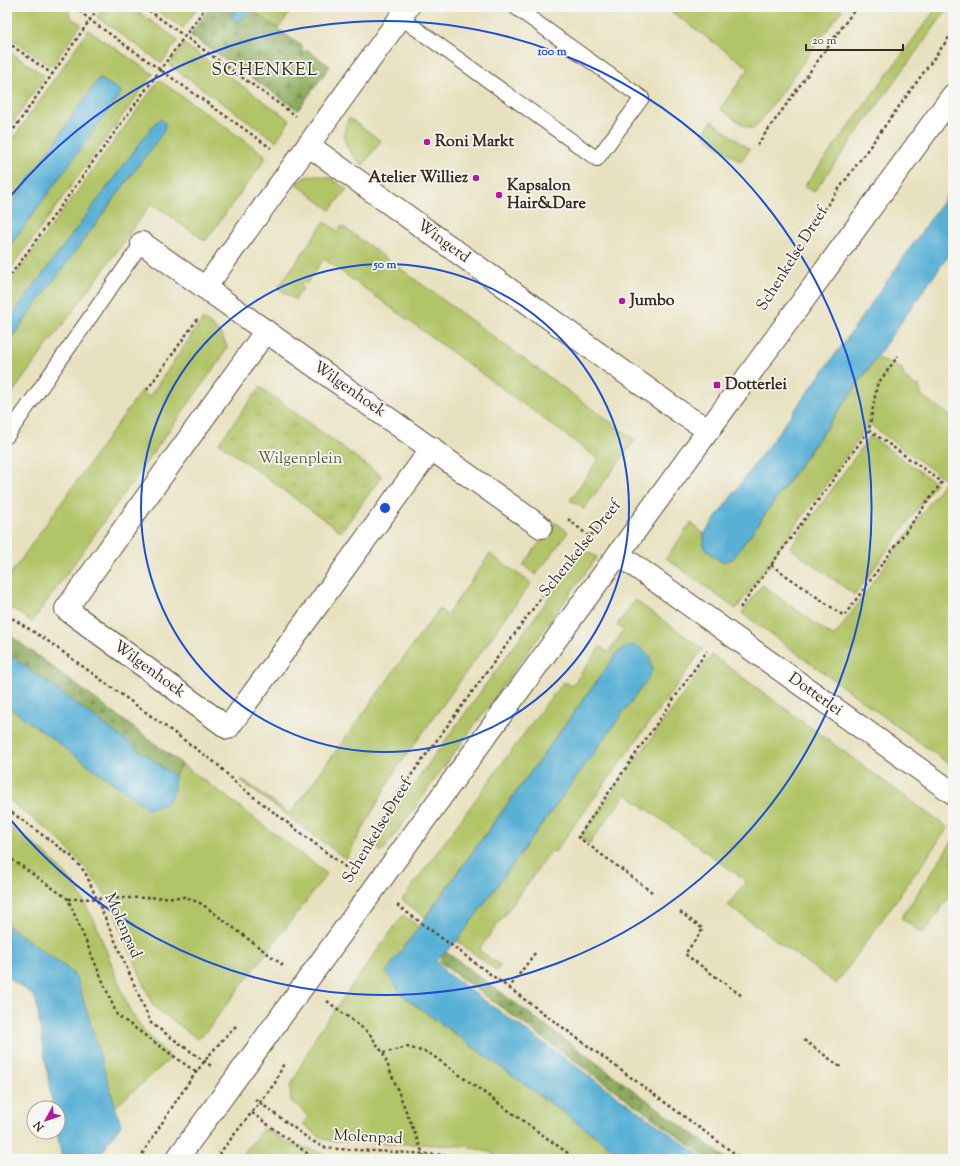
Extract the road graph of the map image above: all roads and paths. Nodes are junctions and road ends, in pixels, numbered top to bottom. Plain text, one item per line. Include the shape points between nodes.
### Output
1 (75, 7) edge
2 (99, 7) edge
3 (144, 7) edge
4 (206, 7) edge
5 (514, 7) edge
6 (847, 7) edge
7 (857, 7) edge
8 (404, 12) edge
9 (854, 12) junction
10 (90, 20) junction
11 (953, 32) edge
12 (185, 36) junction
13 (7, 42) edge
14 (160, 70) junction
15 (52, 74) junction
16 (953, 95) edge
17 (298, 117) dead end
18 (7, 139) edge
19 (308, 145) junction
20 (757, 145) dead end
21 (294, 164) junction
22 (142, 243) joint
23 (790, 269) dead end
24 (7, 280) edge
25 (205, 288) junction
26 (266, 331) junction
27 (898, 356) dead end
28 (147, 390) dead end
29 (708, 430) junction
30 (869, 430) junction
31 (7, 436) edge
32 (432, 448) junction
33 (610, 513) dead end
34 (541, 527) dead end
35 (618, 554) junction
36 (772, 565) junction
37 (7, 615) edge
38 (722, 629) junction
39 (953, 793) edge
40 (7, 809) edge
41 (368, 847) dead end
42 (7, 856) edge
43 (354, 873) dead end
44 (652, 892) dead end
45 (96, 898) junction
46 (68, 899) junction
47 (394, 903) dead end
48 (680, 912) dead end
49 (535, 953) dead end
50 (290, 962) dead end
51 (509, 988) junction
52 (742, 996) dead end
53 (325, 999) dead end
54 (239, 1024) dead end
55 (804, 1040) dead end
56 (383, 1053) junction
57 (204, 1062) junction
58 (842, 1068) dead end
59 (197, 1073) junction
60 (252, 1112) junction
61 (423, 1153) junction
62 (139, 1159) edge
63 (177, 1159) edge
64 (215, 1159) edge
65 (315, 1159) edge
66 (425, 1159) edge
67 (488, 1159) edge
68 (576, 1159) edge
69 (742, 1159) edge

1 - 10 path
2 - 10 path
3 - 12 path
4 - 12 path
5 - 8 lane via 642,98 597,159
6 - 9 path
7 - 9 path
8 - 19 street
9 - 20 path
10 - 14 path
10 - 15 path
11 - 23 path, Schenkelse Dreef via 823,211
12 - 14 path
12 - 17 path
13 - 15 path
14 - 21 path
14 - 24 path
15 - 18 path
16 - 29 street, Schenkelse Dreef
19 - 21 street
19 - 29 street, Wingerd
21 - 25 street
22 - 25 street, Wilgenhoek
22 - 31 lane
25 - 26 street, Wilgenhoek
25 - 28 path via 204,309
26 - 32 street, Wilgenhoek
26 - 32 street, Wilgenhoek via 66,609 228,728
27 - 30 path via 877,385
29 - 35 street, Schenkelse Dreef
30 - 36 path
30 - 36 path via 942,482 844,616
32 - 34 street, Wilgenhoek
33 - 41 path, Schenkelse Dreef via 568,561 393,800
35 - 38 street, Dotterlei
35 - 63 street, Schenkelse Dreef
36 - 38 path
37 - 43 path via 45,639 217,764 238,785
38 - 39 street, Dotterlei
38 - 44 path via 578,837
40 - 45 path, Molenpad via 71,856 85,872
42 - 46 path
45 - 46 path
45 - 50 path via 185,897 202,904 286,968
45 - 57 path, Molenpad via 151,1023
46 - 59 path via 117,1015
47 - 51 path
48 - 52 path via 703,928 685,954
49 - 51 path
51 - 69 path
53 - 56 path via 368,1033
54 - 57 path via 221,1040
55 - 58 path
56 - 61 path
56 - 68 path via 407,1047 429,1052
57 - 59 path
59 - 62 path
60 - 61 path, Molenpad via 260,1103 322,1147
60 - 64 path
60 - 65 path
61 - 66 path
61 - 67 path, Molenpad via 484,1156

